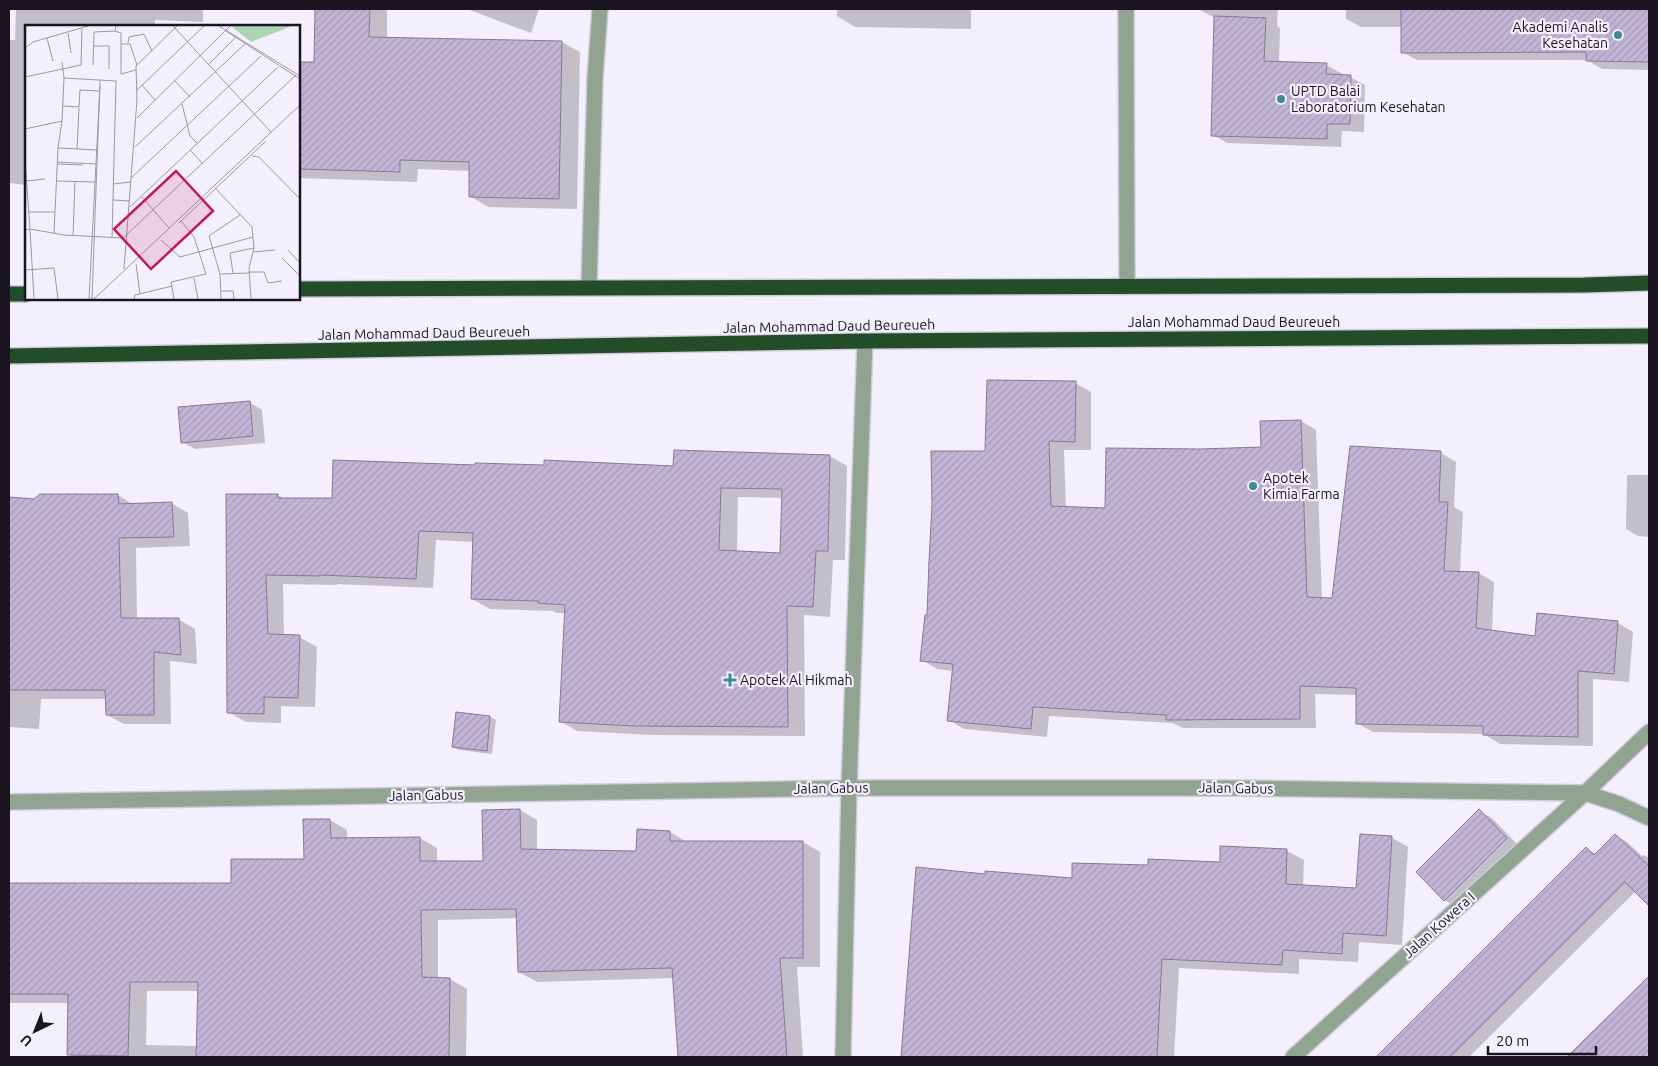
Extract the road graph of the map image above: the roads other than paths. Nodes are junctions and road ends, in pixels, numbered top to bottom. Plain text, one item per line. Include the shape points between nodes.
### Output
1 (600, 9) edge
2 (1126, 9) edge
3 (1649, 283) edge
4 (1127, 286) junction
5 (589, 287) junction
6 (300, 289) edge
7 (9, 294) edge
8 (25, 294) edge
9 (1649, 336) edge
10 (866, 341) junction
11 (9, 356) edge
12 (1649, 732) edge
13 (849, 788) junction
14 (1585, 793) junction
15 (9, 802) edge
16 (1649, 818) edge
17 (843, 1057) edge
18 (1293, 1057) edge

1 - 5 street
2 - 4 street
3 - 4 highway
4 - 5 highway
5 - 6 highway
7 - 8 highway
9 - 10 highway, Jalan Mohammad Daud Beureueh
10 - 11 highway, Jalan Mohammad Daud Beureueh
10 - 13 street
12 - 14 street, Jalan Kowera I
13 - 14 street, Jalan Gabus via 1232,788
13 - 15 street, Jalan Gabus
13 - 17 street
14 - 16 street, Jalan Gabus
14 - 18 street, Jalan Kowera I

